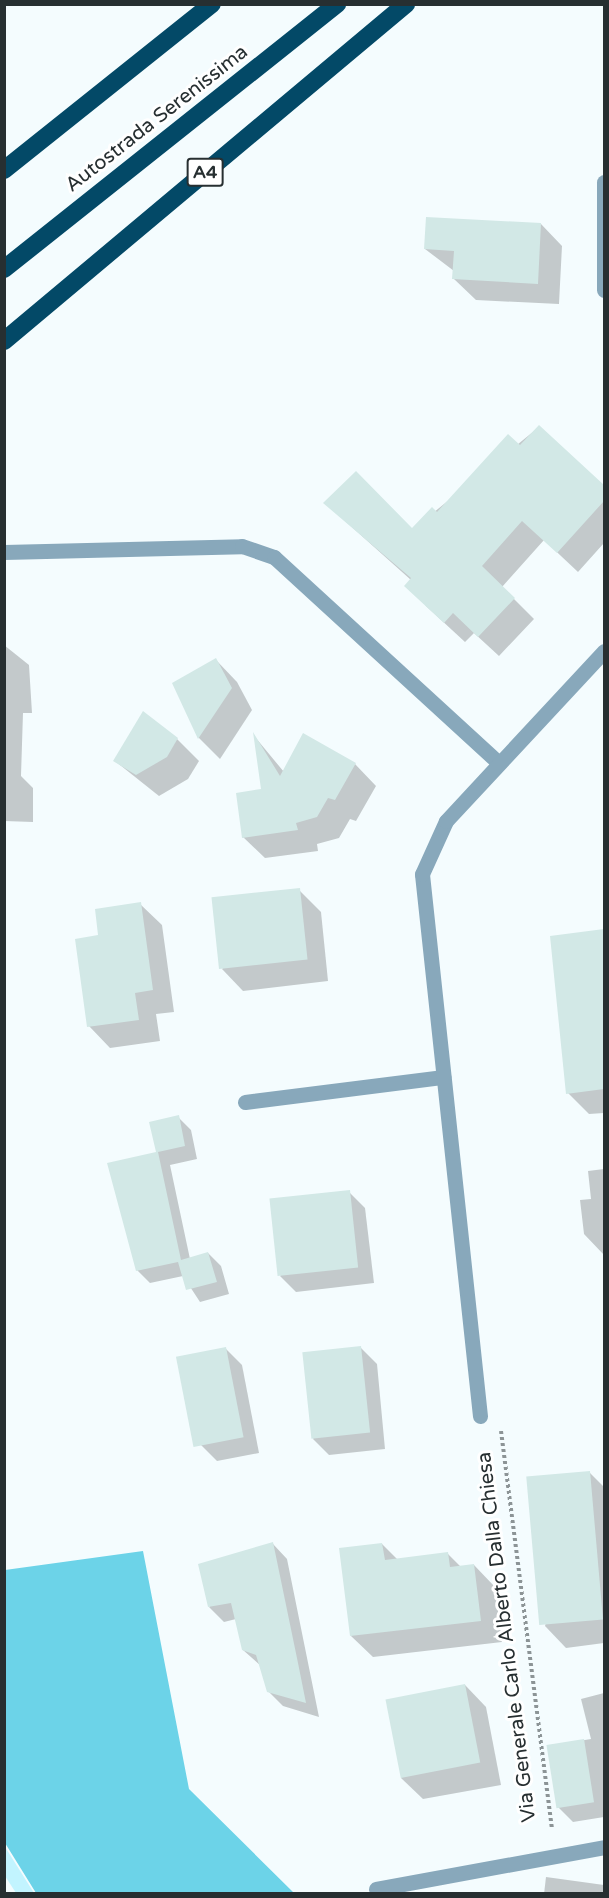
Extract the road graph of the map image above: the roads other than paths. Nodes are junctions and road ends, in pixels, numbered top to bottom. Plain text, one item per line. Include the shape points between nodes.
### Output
1 (212, 4) edge
2 (337, 4) edge
3 (406, 4) edge
4 (4, 170) edge
5 (604, 182) edge
6 (4, 269) edge
7 (604, 290) edge
8 (4, 341) edge
9 (4, 552) edge
10 (604, 651) edge
11 (499, 763) junction
12 (443, 1077) junction
13 (245, 1102) dead end
14 (480, 1416) dead end
15 (604, 1847) edge
16 (376, 1889) dead end

1 - 4 highway
2 - 6 highway, Autostrada Serenissima / A4
3 - 8 highway, A4
5 - 7 street
9 - 11 street via 242,546 274,557
10 - 11 street
11 - 12 street via 446,821 422,874
12 - 13 street
12 - 14 street
15 - 16 street

